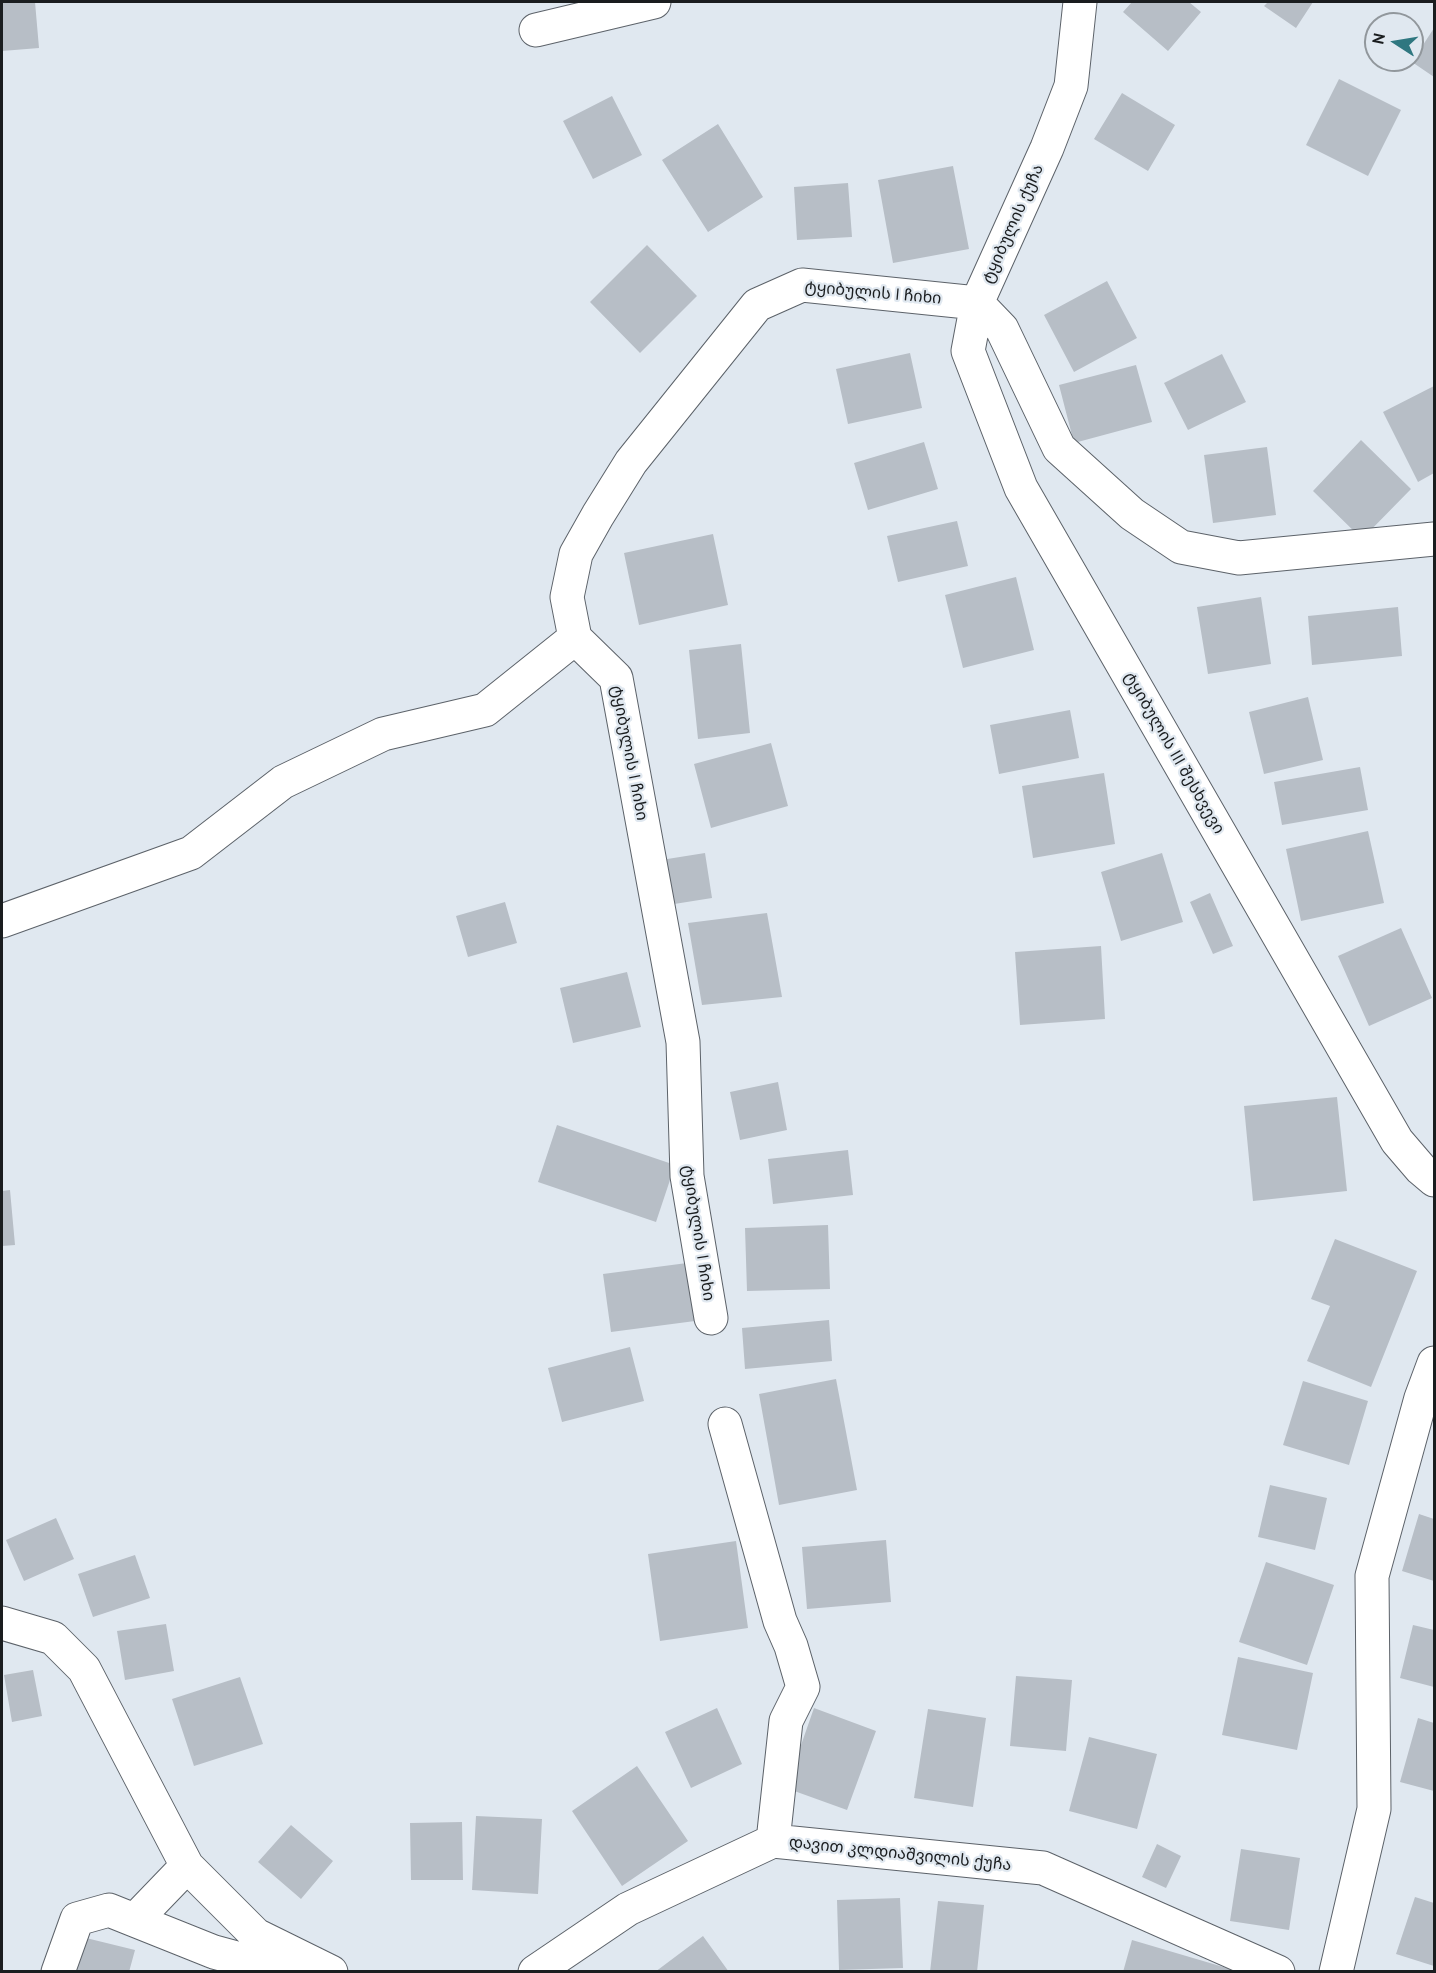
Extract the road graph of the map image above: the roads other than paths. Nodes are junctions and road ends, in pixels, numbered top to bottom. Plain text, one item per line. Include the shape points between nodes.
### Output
1 (654, 2) edge
2 (1080, 2) edge
3 (536, 30) dead end
4 (977, 303) junction
5 (1434, 539) edge
6 (575, 638) junction
7 (2, 921) edge
8 (1434, 1180) edge
9 (711, 1318) dead end
10 (1434, 1363) edge
11 (725, 1424) dead end
12 (2, 1623) edge
13 (773, 1841) junction
14 (188, 1866) junction
15 (135, 1920) junction
16 (321, 1967) edge
17 (58, 1971) edge
18 (535, 1971) edge
19 (1278, 1971) edge
20 (1336, 1971) edge

1 - 3 street
2 - 4 street, ტყიბულის ქუჩა via 1071,86
4 - 5 street, ტყიბულის ქუჩა via 1002,328 1059,448 1132,514 1181,547 1239,558
4 - 6 street, ტყიბულის I ჩიხი via 802,285 757,305 631,462 576,554 567,597
4 - 8 street, ტყიბულის III შესხვევი via 968,351 1021,488 1397,1141
6 - 7 street via 485,710 383,734 284,782 191,853
6 - 9 street, ტყიბულის I ჩიხი via 616,678 683,1042 687,1176
10 - 20 street via 1372,1576 1374,1809
11 - 13 street via 780,1621 803,1687 786,1720
12 - 14 street via 53,1638 84,1669
13 - 18 street, დავით კლდიაშვილის ქუჩა via 628,1909
13 - 19 street, დავით კლდიაშვილის ქუჩა via 1043,1868
14 - 15 street
14 - 16 street via 256,1935
15 - 16 street via 214,1952 262,1965
15 - 17 street via 109,1910 76,1919

